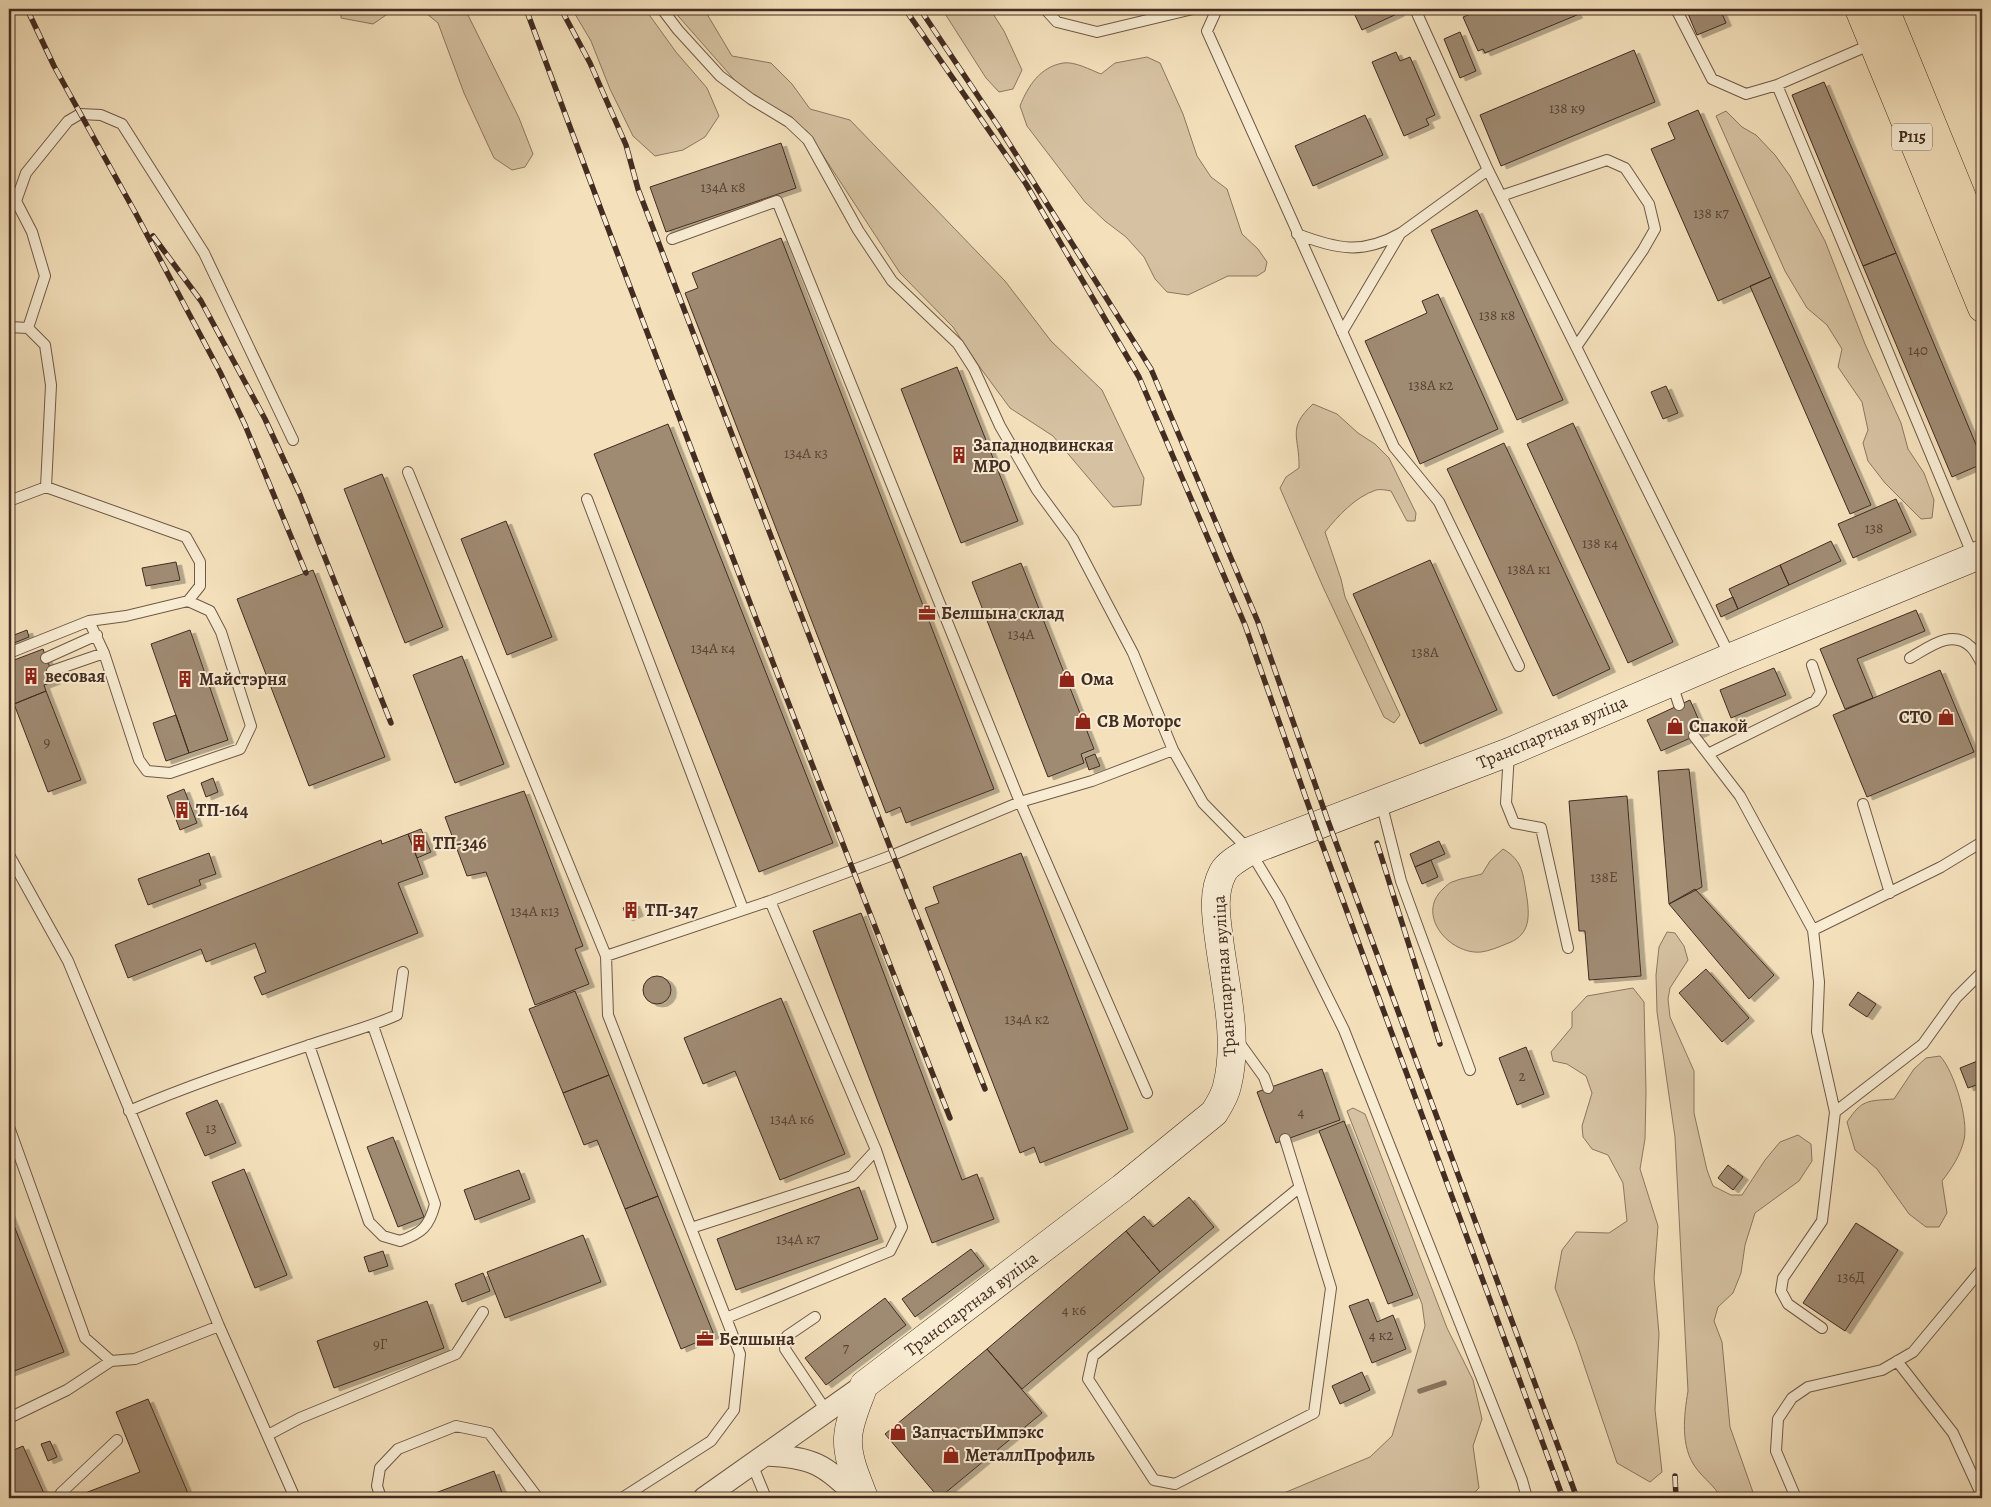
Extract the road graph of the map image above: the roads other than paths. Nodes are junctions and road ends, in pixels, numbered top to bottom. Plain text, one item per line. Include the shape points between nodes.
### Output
1 (662, 9) edge
2 (1045, 9) edge
3 (1193, 9) edge
4 (1217, 9) edge
5 (1415, 9) edge
6 (1676, 9) edge
7 (1859, 9) edge
8 (1885, 9) edge
9 (1884, 38) junction
10 (1777, 85) junction
11 (1488, 170) junction
12 (1501, 196) junction
13 (1401, 233) junction
14 (1297, 234) junction
15 (672, 239) dead end
16 (1982, 246) edge
17 (1982, 308) edge
18 (9, 327) edge
19 (28, 328) junction
20 (1342, 332) junction
21 (1576, 347) junction
22 (293, 440) dead end
23 (408, 472) dead end
24 (46, 488) junction
25 (587, 499) dead end
26 (9, 501) edge
27 (1978, 555) edge
28 (188, 601) junction
29 (90, 621) junction
30 (97, 635) junction
31 (9, 653) edge
32 (104, 653) junction
33 (1730, 657) junction
34 (46, 658) dead end
35 (1910, 658) dead end
36 (1982, 664) edge
37 (1812, 665) dead end
38 (1520, 666) dead end
39 (52, 671) dead end
40 (1694, 736) dead end
41 (1174, 750) junction
42 (1509, 752) junction
43 (1708, 754) junction
44 (1380, 801) junction
45 (1020, 802) junction
46 (1863, 804) dead end
47 (1982, 842) edge
48 (1250, 850) junction
49 (9, 855) edge
50 (1890, 893) junction
51 (770, 900) junction
52 (743, 909) junction
53 (1813, 930) junction
54 (1568, 948) dead end
55 (606, 956) junction
56 (403, 972) dead end
57 (1982, 972) edge
58 (372, 1026) junction
59 (1231, 1032) junction
60 (308, 1045) junction
61 (1470, 1070) dead end
62 (1268, 1088) dead end
63 (1147, 1093) dead end
64 (129, 1111) junction
65 (1835, 1112) junction
66 (9, 1127) edge
67 (1284, 1139) dead end
68 (876, 1150) junction
69 (1300, 1187) junction
70 (691, 1228) junction
71 (1982, 1269) edge
72 (483, 1312) dead end
73 (815, 1317) dead end
74 (726, 1318) junction
75 (219, 1326) junction
76 (1822, 1328) dead end
77 (111, 1360) junction
78 (1897, 1361) junction
79 (864, 1385) junction
80 (827, 1412) junction
81 (9, 1418) edge
82 (268, 1435) junction
83 (117, 1440) dead end
84 (758, 1460) junction
85 (1982, 1496) edge
86 (58, 1498) edge
87 (296, 1498) edge
88 (381, 1498) edge
89 (538, 1498) edge
90 (622, 1498) edge
91 (704, 1498) edge
92 (766, 1498) edge
93 (858, 1498) edge
94 (864, 1498) edge
95 (1527, 1498) edge
96 (1796, 1498) edge

1 - 41 lane via 720,76 788,122 808,140 858,230 892,281 958,344 1037,490 1073,539 1133,653
2 - 3 lane via 1057,22 1097,32
4 - 14 lane via 1207,31
5 - 11 lane
6 - 10 lane via 1712,79 1746,94
7 - 9 main road, Р115
8 - 9 main road, Р115
9 - 10 lane
9 - 16 main road, Р115
9 - 17 main road, Р115
10 - 27 lane
11 - 12 lane
11 - 13 lane
12 - 21 lane
12 - 21 lane via 1607,160 1625,168 1649,204 1655,229
13 - 14 lane via 1387,241 1358,249 1326,245
13 - 20 lane
14 - 20 lane
15 - 45 lane via 777,201
18 - 19 lane
19 - 22 lane via 45,276 32,232 16,201 26,173 68,121 80,114 101,115 122,124 204,253
19 - 24 lane via 45,344 51,385
20 - 38 lane via 1394,447 1439,502
21 - 33 lane
23 - 55 lane
24 - 26 lane
24 - 28 lane via 186,537 200,562 200,586
25 - 52 lane
27 - 33 main road, Транспартная вуліца
28 - 29 lane
28 - 32 lane via 210,611 221,632 250,726 240,749 170,773 147,771 139,760
29 - 30 lane
29 - 31 lane
30 - 32 lane
30 - 34 lane
32 - 39 lane
33 - 42 main road, Транспартная вуліца via 1676,694
35 - 36 lane via 1944,640 1958,639 1971,647
37 - 43 lane via 1821,692 1815,701
40 - 43 lane
41 - 45 lane via 1102,777
41 - 48 lane via 1203,803
42 - 44 main road, Транспартная вуліца
42 - 54 lane via 1506,803 1514,823 1541,828
43 - 53 lane via 1740,796
44 - 48 main road, Транспартная вуліца
44 - 61 lane via 1402,881
45 - 51 lane via 893,855
45 - 63 lane
46 - 50 lane
47 - 50 lane
48 - 59 main road, Транспартная вуліца via 1224,870 1217,888 1216,909
48 - 95 lane via 1280,899 1344,1030
49 - 64 lane via 68,961
50 - 53 lane
51 - 52 lane
51 - 68 lane
52 - 55 lane
53 - 65 lane via 1819,982 1817,1032
55 - 70 lane via 608,1015
56 - 58 lane via 397,1015
57 - 65 lane via 1956,998 1923,1044
58 - 60 lane
58 - 60 lane via 435,1204 431,1220 418,1234 400,1242 383,1236 368,1222
59 - 62 lane via 1264,1077
59 - 79 main road, Транспартная вуліца via 1227,1087 1214,1113 1122,1188
60 - 64 lane
64 - 75 lane
65 - 76 lane via 1822,1222 1783,1278 1780,1292 1788,1304
66 - 77 lane via 84,1338
67 - 69 lane
68 - 70 lane via 852,1176
68 - 74 lane via 902,1227 890,1251
69 - 69 lane via 1331,1288 1314,1413 1175,1484 1154,1480 1088,1379 1093,1356
70 - 74 lane
71 - 78 lane via 1913,1352
72 - 82 lane via 456,1354 300,1418
73 - 80 lane via 787,1336 786,1349
74 - 90 lane via 740,1354 734,1410 711,1441
75 - 77 lane via 135,1358
75 - 82 lane
77 - 81 lane via 67,1390
78 - 85 lane via 1953,1433
78 - 96 lane via 1882,1370 1808,1387 1792,1398 1778,1419 1776,1451
79 - 80 street, Транспартная вуліца
79 - 94 main road via 848,1438 852,1466
80 - 84 street, Транспартная вуліца
82 - 87 lane
83 - 86 lane
84 - 91 street, Транспартная вуліца
84 - 92 lane
84 - 93 street via 795,1456 821,1466
88 - 89 lane via 376,1486 380,1468 398,1449 456,1426 489,1433

